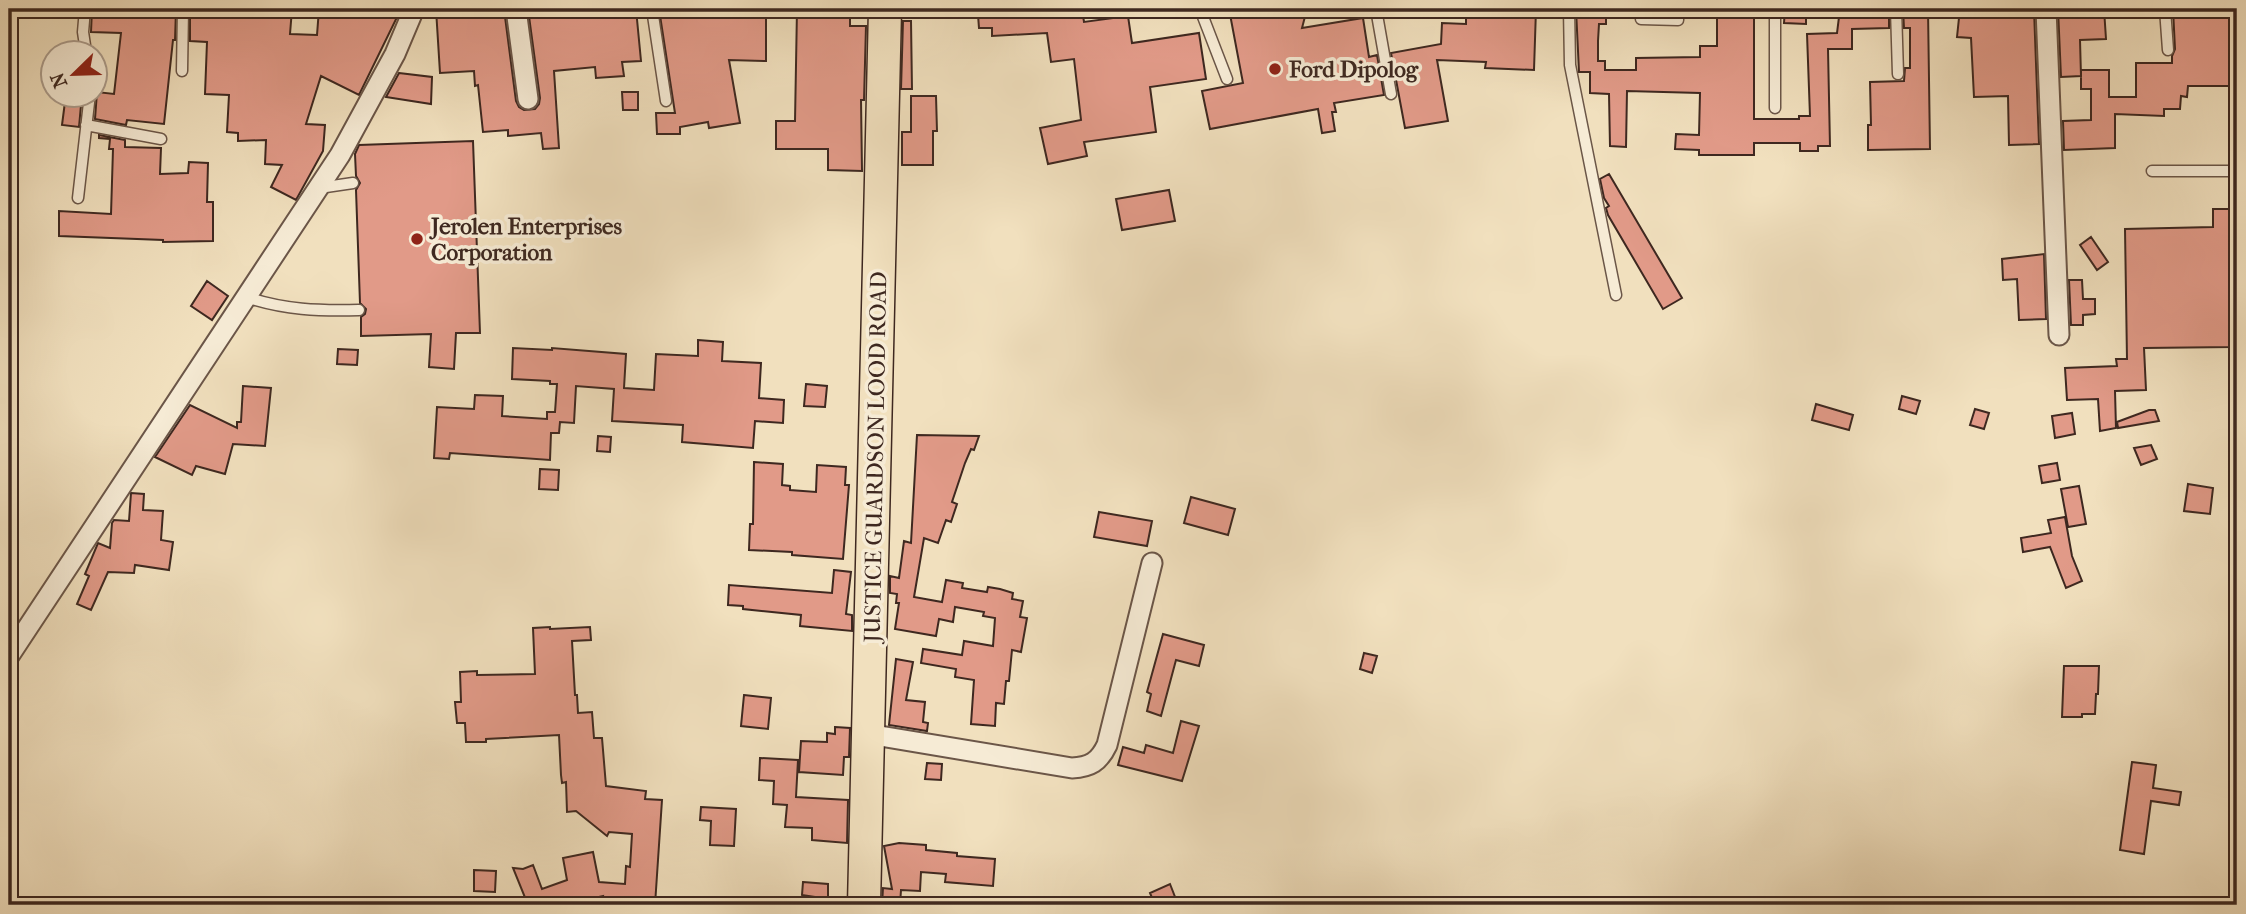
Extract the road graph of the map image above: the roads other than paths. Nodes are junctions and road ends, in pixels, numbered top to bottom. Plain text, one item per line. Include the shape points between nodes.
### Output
1 (85, 9) edge
2 (183, 9) edge
3 (414, 9) edge
4 (516, 9) edge
5 (652, 9) edge
6 (885, 9) edge
7 (1200, 9) edge
8 (1376, 9) edge
9 (1569, 9) edge
10 (1641, 9) edge
11 (1678, 9) edge
12 (1775, 9) edge
13 (1896, 9) edge
14 (2046, 9) edge
15 (2165, 9) edge
16 (84, 38) edge
17 (2168, 51) dead end
18 (182, 71) dead end
19 (1898, 74) dead end
20 (1227, 79) dead end
21 (1391, 94) dead end
22 (528, 99) dead end
23 (666, 101) dead end
24 (88, 108) edge
25 (1775, 108) dead end
26 (86, 125) junction
27 (162, 139) dead end
28 (2237, 171) edge
29 (2152, 172) dead end
30 (353, 183) dead end
31 (318, 188) junction
32 (78, 198) dead end
33 (1616, 295) dead end
34 (245, 296) junction
35 (359, 310) dead end
36 (2059, 335) dead end
37 (1152, 563) dead end
38 (9, 656) edge
39 (868, 734) junction
40 (864, 905) edge

1 - 16 lane
2 - 18 lane
3 - 31 street via 395,54
4 - 22 street
5 - 23 lane
6 - 39 main road, JUSTICE GUARDSON LOOD ROAD
7 - 20 lane
8 - 21 lane
9 - 33 lane via 1570,65
10 - 11 lane via 1641,19 1678,20
12 - 25 lane
13 - 19 lane
14 - 36 street
15 - 17 lane
24 - 26 lane
26 - 27 lane
26 - 32 lane
28 - 29 lane
30 - 31 lane
31 - 34 street
34 - 35 lane via 302,310
34 - 38 street
37 - 39 street via 1107,745 1088,767
39 - 40 main road, JUSTICE GUARDSON LOOD ROAD

